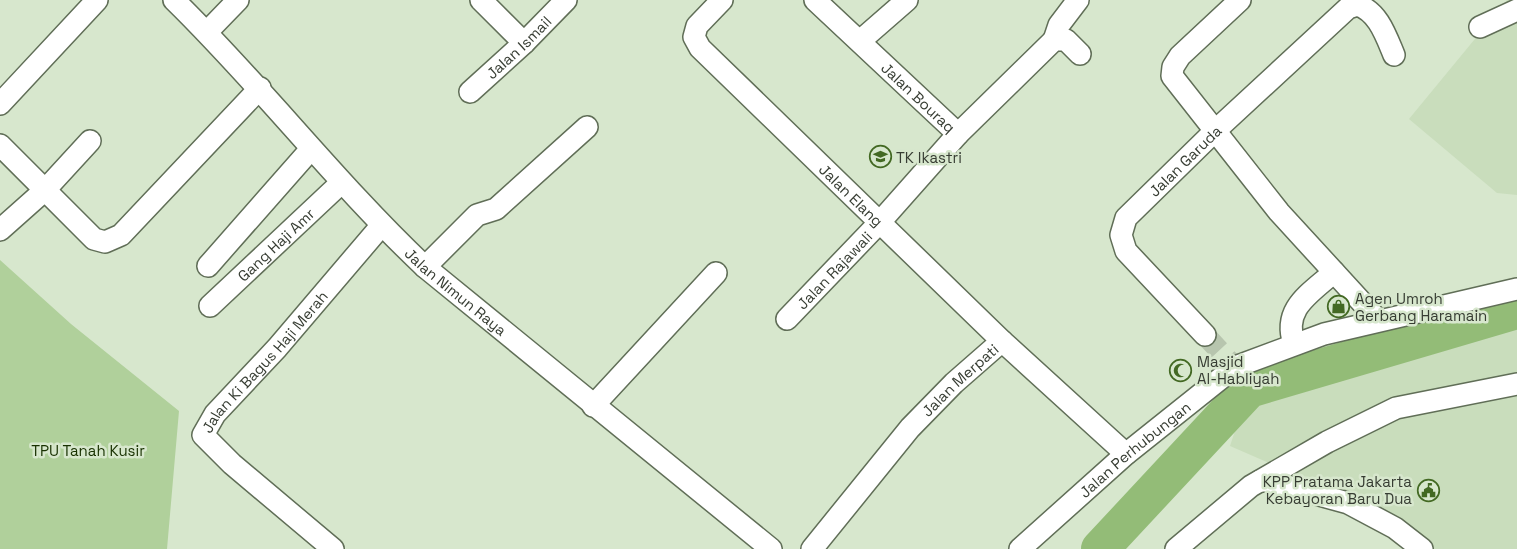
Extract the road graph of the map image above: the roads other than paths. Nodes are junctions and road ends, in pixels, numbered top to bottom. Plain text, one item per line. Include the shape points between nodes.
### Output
1 (97, 0) edge
2 (174, 0) edge
3 (238, 0) edge
4 (481, 0) edge
5 (566, 0) edge
6 (722, 0) edge
7 (815, 0) edge
8 (907, 0) edge
9 (1078, 0) edge
10 (1240, 0) edge
11 (1517, 10) edge
12 (1480, 27) dead end
13 (207, 32) junction
14 (1054, 40) junction
15 (860, 41) junction
16 (524, 43) junction
17 (1080, 54) dead end
18 (1394, 55) dead end
19 (260, 88) junction
20 (470, 92) dead end
21 (0, 104) edge
22 (588, 127) dead end
23 (1216, 130) junction
24 (958, 134) junction
25 (90, 141) dead end
26 (0, 145) edge
27 (311, 149) junction
28 (341, 183) junction
29 (45, 190) junction
30 (880, 222) junction
31 (381, 226) junction
32 (0, 230) edge
33 (208, 266) dead end
34 (425, 267) junction
35 (1334, 272) junction
36 (716, 273) dead end
37 (1517, 289) edge
38 (210, 306) dead end
39 (786, 319) dead end
40 (1378, 320) junction
41 (1205, 335) tunnel mouth
42 (1002, 341) junction
43 (1294, 344) junction
44 (1517, 384) edge
45 (593, 406) junction
46 (1126, 454) junction
47 (1260, 480) junction
48 (333, 549) edge
49 (771, 549) edge
50 (812, 549) edge
51 (1020, 549) edge
52 (1176, 549) edge
53 (1422, 549) edge

1 - 21 street
2 - 13 street, Jalan Nimun Raya
3 - 13 street
4 - 16 street
5 - 16 street, Jalan Ismail
6 - 30 street, Jalan Elang via 697,26 694,38 700,48
7 - 15 street, Jalan Bouraq
8 - 15 street
9 - 14 street via 1059,25
10 - 23 street via 1180,56 1173,67 1172,76 1177,84
11 - 12 street
13 - 19 street, Jalan Nimun Raya
14 - 17 street via 1066,40
14 - 24 street
15 - 24 street, Jalan Bouraq
16 - 20 street, Jalan Ismail
18 - 23 street via 1371,11 1357,5 1348,8
19 - 27 street, Jalan Nimun Raya
19 - 29 street via 113,240 94,239
22 - 34 street via 496,209 477,215
23 - 35 street, Jalan Garuda via 1279,212
23 - 41 street, Jalan Garuda via 1134,208 1122,226 1121,235 1126,251
24 - 30 street, Jalan Bouraq
25 - 29 street
26 - 29 street
27 - 28 street, Jalan Nimun Raya
27 - 33 street
28 - 31 street, Jalan Nimun Raya
28 - 38 street, Gang Haji Amr
29 - 32 street
30 - 39 street, Jalan Rajawali
30 - 42 street, Jalan Elang
31 - 34 street, Jalan Nimun Raya
31 - 48 street, Jalan Ki Bagus Haji Merah via 277,348 215,414 203,435 232,464
34 - 45 street, Jalan Nimun Raya
35 - 40 street, Jalan Garuda
35 - 43 street via 1292,312 1289,323
36 - 45 street
37 - 40 street, Jalan Perhubungan
40 - 43 street, Jalan Perhubungan
42 - 46 street, Jalan Merpati
42 - 50 street, Jalan Merpati via 910,428
43 - 46 street, Jalan Perhubungan via 1232,365
44 - 47 street via 1396,408
45 - 49 street, Jalan Nimun Raya
46 - 51 street, Jalan Perhubungan
47 - 52 street
47 - 53 street via 1348,503 1395,528

